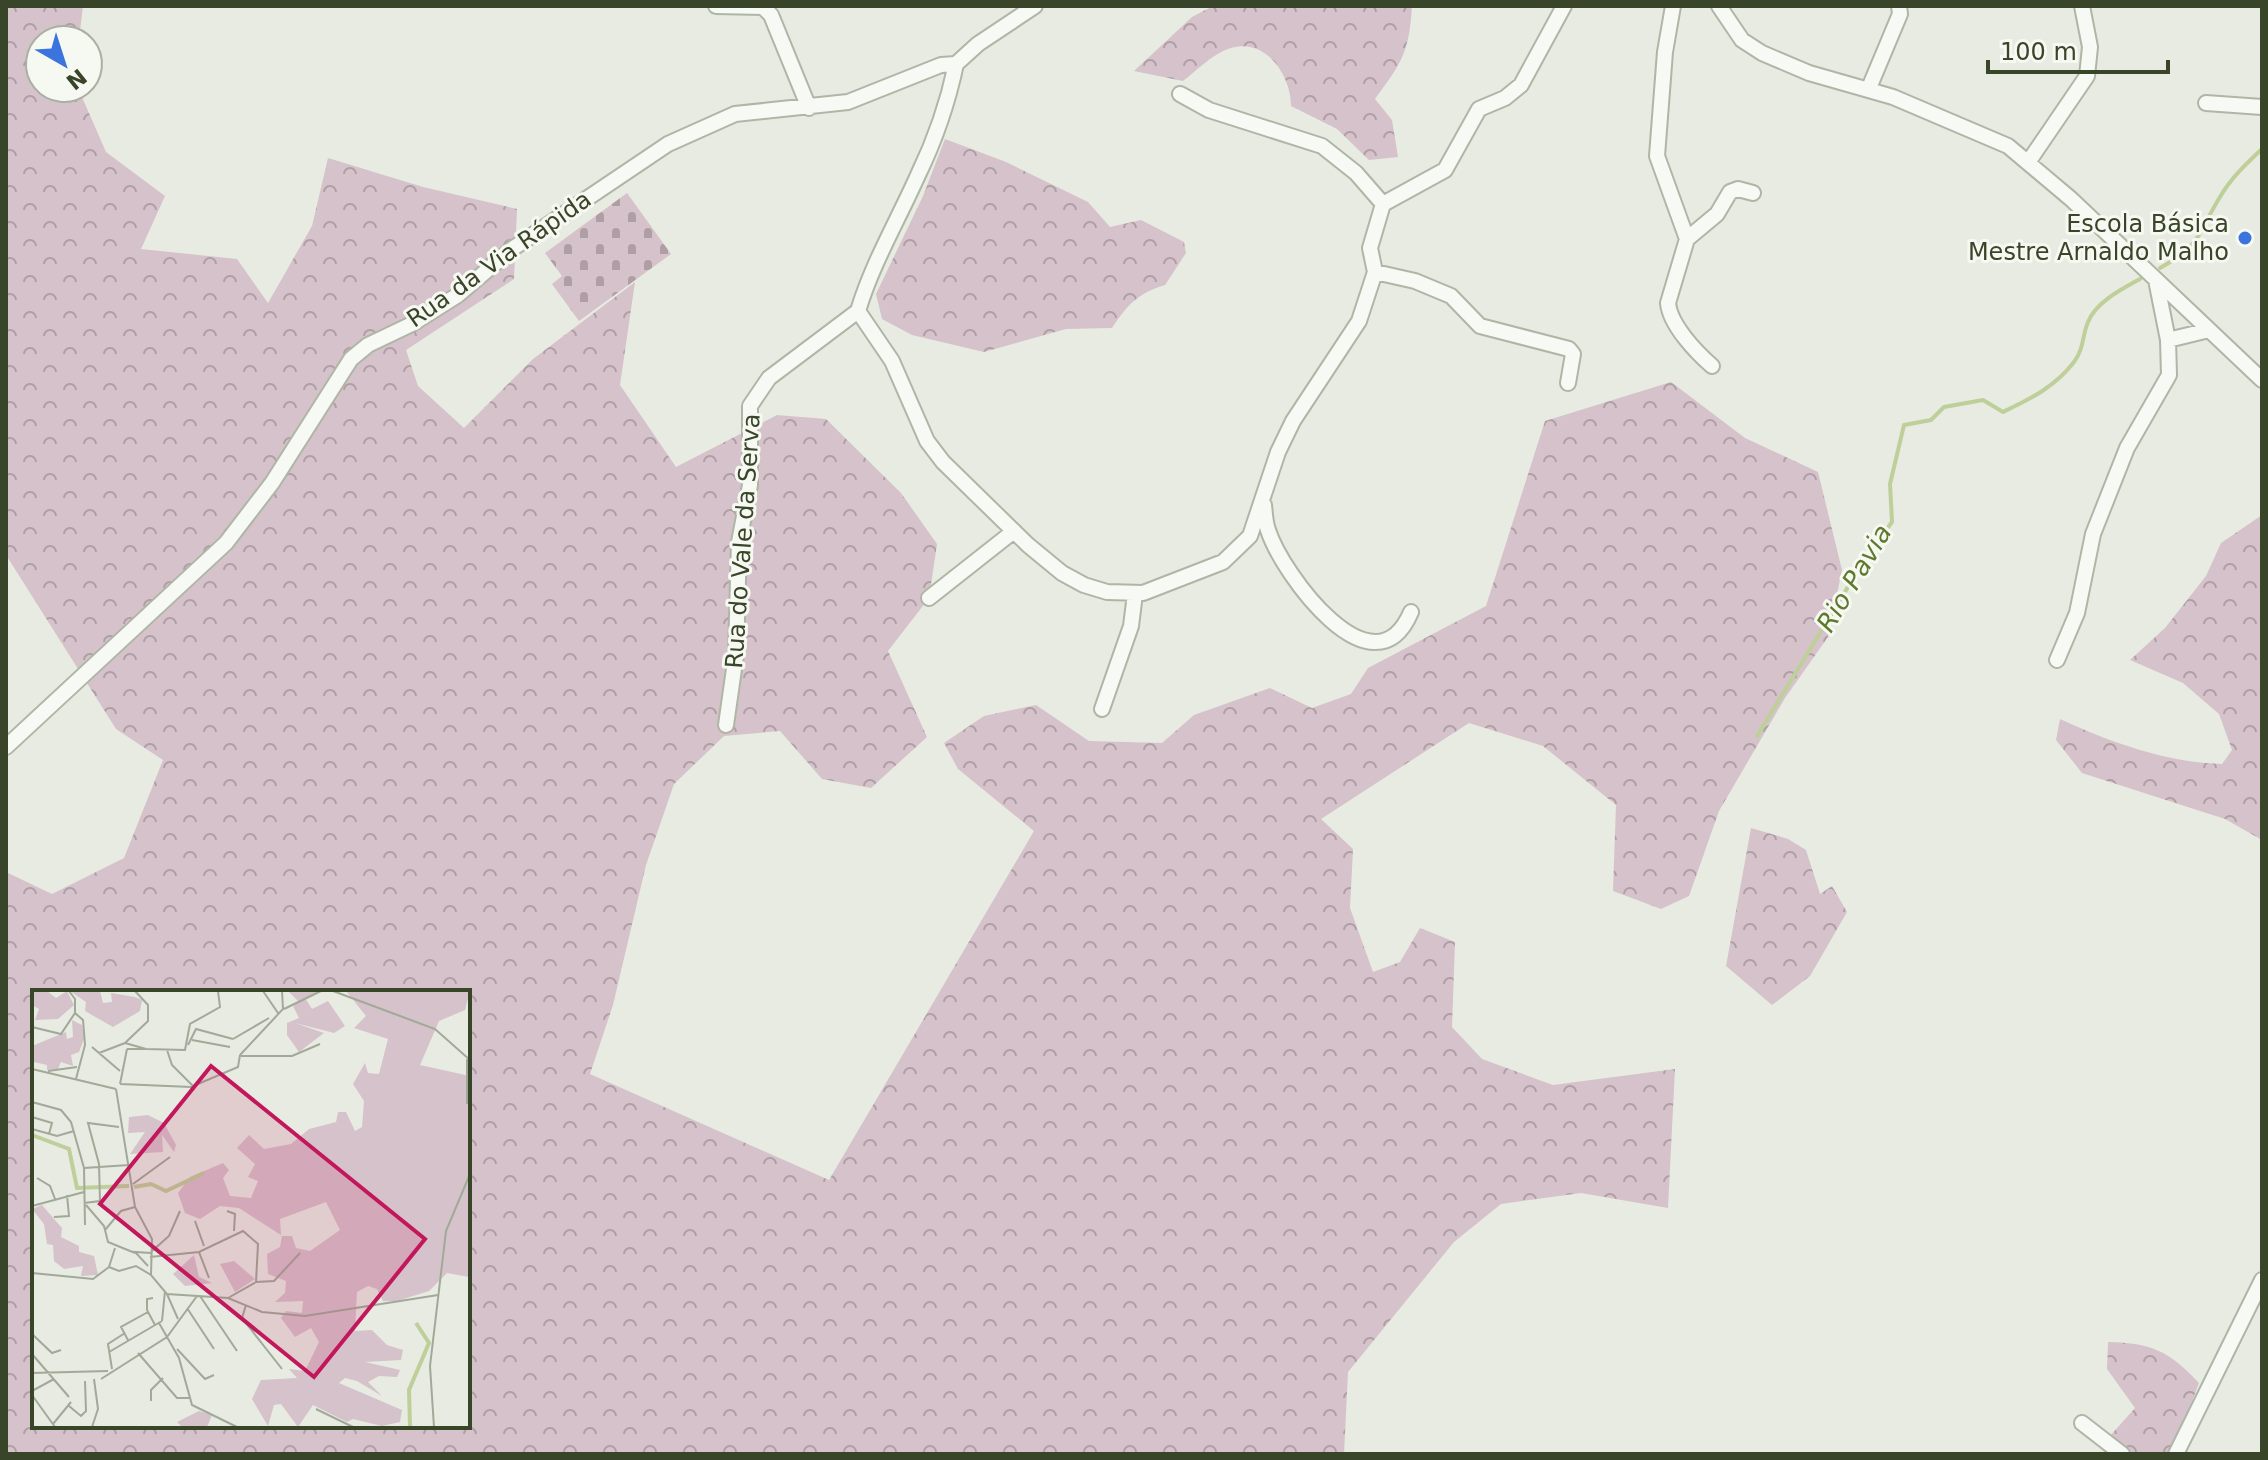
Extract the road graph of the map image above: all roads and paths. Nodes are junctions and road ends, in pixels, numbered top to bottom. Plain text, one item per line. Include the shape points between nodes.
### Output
1 (716, 6) edge
2 (1035, 6) edge
3 (1564, 6) edge
4 (1673, 6) edge
5 (1719, 6) edge
6 (1899, 6) edge
7 (2082, 6) edge
8 (956, 64) junction
9 (1869, 88) junction
10 (1180, 94) dead end
11 (2206, 103) dead end
12 (2262, 107) edge
13 (809, 108) junction
14 (2029, 161) junction
15 (1753, 193) dead end
16 (1383, 204) junction
17 (1687, 239) junction
18 (1375, 272) junction
19 (2156, 279) junction
20 (858, 311) junction
21 (2209, 330) junction
22 (2168, 340) junction
23 (1712, 366) dead end
24 (2262, 380) edge
25 (1568, 383) dead end
26 (1263, 501) junction
27 (1014, 531) junction
28 (1135, 594) junction
29 (929, 598) dead end
30 (1411, 612) dead end
31 (2057, 660) dead end
32 (1102, 709) dead end
33 (726, 725) dead end
34 (6, 747) edge
35 (2262, 1280) edge
36 (2082, 1423) dead end
37 (2122, 1454) edge
38 (2176, 1454) edge

1 - 13 street via 763,7 771,15
2 - 8 street, Rua da Via Rápida
3 - 16 street via 1521,85 1479,109 1445,170
4 - 17 street via 1657,156
5 - 9 street via 1752,48 1809,73
6 - 9 street
7 - 14 street via 2090,47 2087,76
8 - 13 street, Rua da Via Rápida via 941,65 848,102
8 - 20 street via 920,173
9 - 14 street via 1983,133
10 - 16 street via 1209,110 1322,146
11 - 12 street
13 - 34 street, Rua da Via Rápida via 735,114 668,144 512,249 458,295 368,345 351,359 272,483 226,543
14 - 19 street
15 - 17 street via 1730,192 1717,214
16 - 18 street via 1370,248
17 - 23 street via 1669,312
18 - 25 street via 1451,296 1480,326 1569,349 1573,354
18 - 26 street via 1359,321 1293,421
19 - 21 street
19 - 22 street
20 - 27 street via 892,361 927,441
20 - 33 street, Rua do Vale da Serva via 769,378 750,406 750,485 739,542 736,655
21 - 22 street
21 - 24 street
22 - 31 street via 2169,375 2127,448 2093,534 2077,613
26 - 28 street via 1250,536 1223,562
26 - 30 street via 1268,531 1283,559 1318,607 1349,635 1379,644 1401,630
27 - 28 street via 1045,560 1084,585
27 - 29 street
28 - 32 street via 1131,626
35 - 38 street
36 - 37 street

